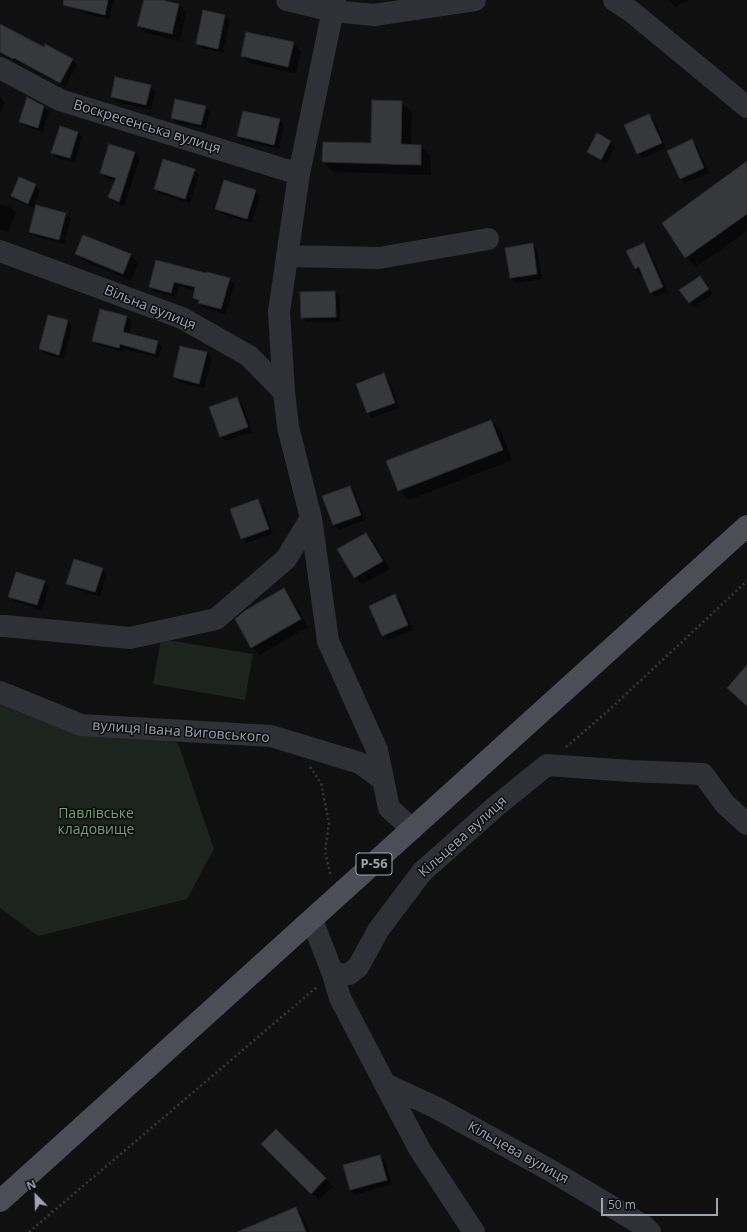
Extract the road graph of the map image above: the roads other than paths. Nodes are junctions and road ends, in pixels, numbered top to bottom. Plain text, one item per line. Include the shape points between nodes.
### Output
1 (287, 0) edge
2 (475, 0) edge
3 (614, 0) edge
4 (334, 6) edge
5 (0, 68) edge
6 (747, 107) edge
7 (299, 174) junction
8 (488, 239) dead end
9 (0, 250) edge
10 (287, 256) junction
11 (284, 392) junction
12 (311, 518) junction
13 (747, 526) edge
14 (0, 626) edge
15 (0, 692) edge
16 (383, 780) junction
17 (747, 824) edge
18 (412, 829) junction
19 (312, 920) junction
20 (333, 974) junction
21 (385, 1084) junction
22 (0, 1201) edge
23 (474, 1232) edge
24 (650, 1232) edge

1 - 4 street
2 - 4 street via 374,15
3 - 6 street
4 - 7 street
5 - 7 street, Воскресенська вулиця via 60,100
7 - 10 street
8 - 10 street via 379,258
9 - 11 street, Вільна вулиця via 182,318 249,356
10 - 11 street via 279,312
11 - 12 street via 288,427
12 - 14 street via 286,559 216,619 130,638
12 - 16 street via 328,641 377,750
13 - 18 main road, Р-56
15 - 16 street, вулиця Івана Виговського via 81,725 271,736 360,763
16 - 18 street via 389,808
17 - 20 street, Кільцева вулиця via 725,804 703,774 547,765 422,872 379,929 358,966 349,974
18 - 19 main road, Р-56
19 - 20 street
19 - 22 main road, Р-56
20 - 21 street via 340,998
21 - 23 street via 420,1150
21 - 24 street, Кільцева вулиця via 437,1108 555,1173

